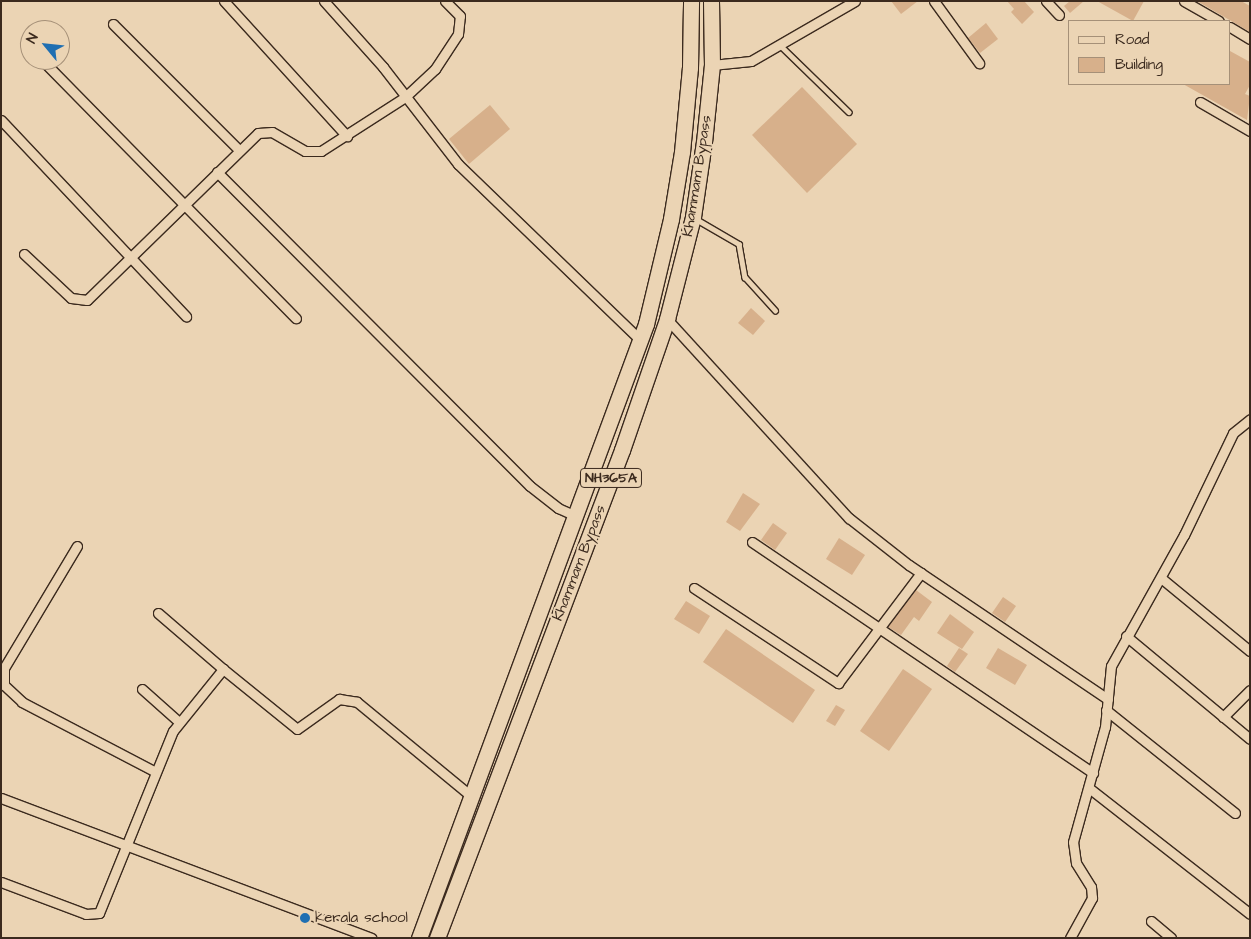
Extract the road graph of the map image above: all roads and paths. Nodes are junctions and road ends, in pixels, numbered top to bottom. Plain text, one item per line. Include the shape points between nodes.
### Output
1 (224, 1) edge
2 (324, 1) edge
3 (445, 1) edge
4 (691, 1) edge
5 (711, 1) edge
6 (855, 1) edge
7 (934, 1) edge
8 (1046, 1) edge
9 (1184, 1) edge
10 (1059, 16) dead end
11 (1217, 20) edge
12 (113, 24) dead end
13 (1231, 28) edge
14 (1250, 39) edge
15 (780, 44) junction
16 (979, 63) dead end
17 (712, 64) junction
18 (52, 70) edge
19 (405, 97) junction
20 (1200, 102) dead end
21 (849, 112) dead end
22 (1, 120) edge
23 (1250, 131) edge
24 (347, 136) junction
25 (239, 150) junction
26 (217, 172) junction
27 (184, 203) junction
28 (693, 217) junction
29 (24, 254) dead end
30 (132, 258) junction
31 (774, 310) dead end
32 (186, 316) dead end
33 (296, 318) dead end
34 (667, 319) junction
35 (640, 340) junction
36 (1250, 419) edge
37 (599, 454) junction
38 (618, 460) junction
39 (576, 516) junction
40 (752, 542) dead end
41 (77, 546) dead end
42 (921, 573) junction
43 (1161, 578) junction
44 (694, 588) dead end
45 (158, 613) dead end
46 (880, 629) junction
47 (1126, 636) junction
48 (1250, 651) edge
49 (223, 669) junction
50 (142, 689) dead end
51 (1250, 690) edge
52 (1108, 699) junction
53 (1106, 710) junction
54 (1223, 717) junction
55 (179, 722) junction
56 (1250, 739) edge
57 (154, 771) junction
58 (1093, 773) junction
59 (1089, 788) junction
60 (471, 796) junction
61 (1, 798) edge
62 (1235, 813) dead end
63 (124, 845) junction
64 (1, 882) edge
65 (1250, 914) edge
66 (1151, 921) dead end
67 (371, 938) edge
68 (418, 938) edge
69 (437, 938) edge
70 (1070, 938) edge
71 (1171, 938) edge

1 - 24 street
2 - 19 street via 383,67
3 - 19 street via 460,16 458,34 435,68
4 - 35 highway, Khammam Bypass / NH365A via 690,68 682,152 658,278
5 - 17 highway, Khammam Bypass / NH365A
6 - 15 street
7 - 16 street
8 - 10 street
9 - 11 street
12 - 25 street
13 - 14 street
15 - 17 street via 751,60
15 - 21 lane
17 - 28 highway, Khammam Bypass / NH365A
18 - 27 street
19 - 24 street
19 - 35 street via 458,164
20 - 23 street
22 - 30 street
24 - 25 street via 321,152 312,153 264,131 250,138
25 - 26 street
26 - 27 street
26 - 39 street via 530,486 558,508
27 - 30 street
27 - 33 street
28 - 31 lane via 739,244 743,256 742,273
28 - 34 highway, Khammam Bypass / NH365A
29 - 30 street via 70,298 82,302 92,297
30 - 32 street
34 - 38 highway, Khammam Bypass / NH365A
34 - 42 street via 849,518
35 - 37 highway, Khammam Bypass / NH365A
36 - 43 street via 1233,433
37 - 38 highway
37 - 39 highway, Khammam Bypass / NH365A
38 - 69 highway, Khammam Bypass / NH365A
39 - 60 highway, Khammam Bypass / NH365A
40 - 46 street
41 - 57 street via 4,668 4,685 22,702
42 - 46 street
42 - 52 street
43 - 47 street
43 - 48 street
44 - 46 street via 834,682 843,679
45 - 49 street
46 - 58 street
47 - 52 street via 1111,666
47 - 54 street
49 - 55 street
49 - 60 street via 297,729 339,699 357,702
50 - 55 street
51 - 54 street
52 - 53 street
53 - 58 street
53 - 62 street
54 - 56 street
55 - 57 street
57 - 63 street
58 - 59 street
59 - 65 street
59 - 70 street via 1073,852 1091,887 1092,898
60 - 68 highway, Khammam Bypass / NH365A
61 - 63 street
63 - 64 street via 103,905 96,915
63 - 67 street
66 - 71 street

